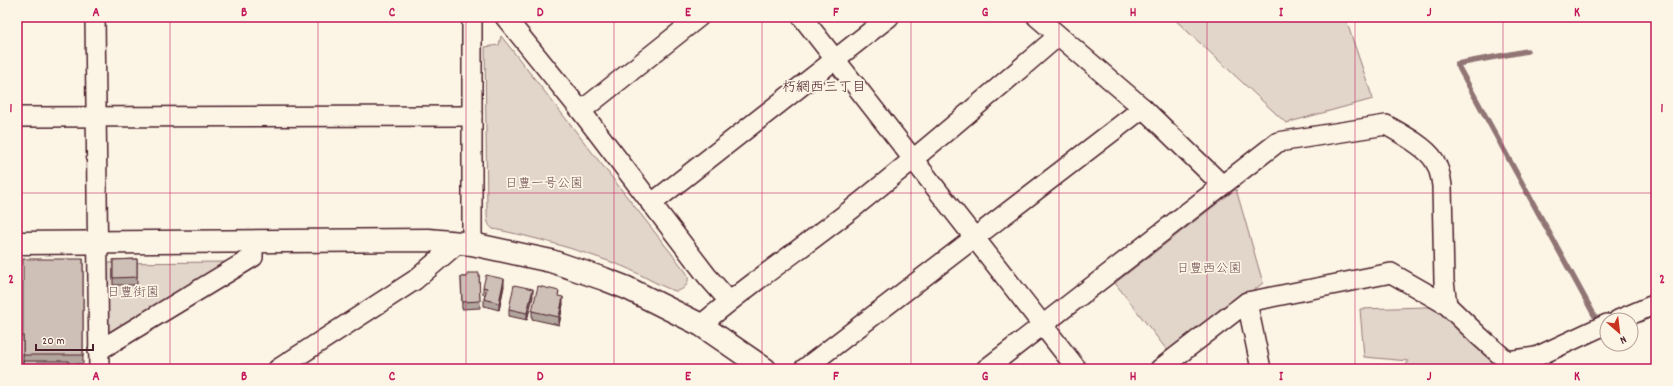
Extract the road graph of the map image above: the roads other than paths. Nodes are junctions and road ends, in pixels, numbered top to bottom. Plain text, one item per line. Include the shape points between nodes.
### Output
1 (96, 17) edge
2 (472, 17) edge
3 (505, 17) edge
4 (699, 17) edge
5 (802, 17) edge
6 (889, 17) edge
7 (1037, 17) edge
8 (1058, 36) junction
9 (835, 60) junction
10 (1143, 108) junction
11 (581, 111) junction
12 (96, 116) junction
13 (472, 116) junction
14 (17, 117) edge
15 (914, 160) junction
16 (1222, 185) junction
17 (651, 204) junction
18 (974, 237) junction
19 (253, 242) junction
20 (17, 243) edge
21 (98, 243) junction
22 (465, 244) junction
23 (729, 301) junction
24 (1247, 302) junction
25 (1656, 304) edge
26 (1447, 306) junction
27 (1637, 312) edge
28 (701, 325) junction
29 (1042, 325) junction
30 (1599, 328) edge
31 (98, 360) edge
32 (278, 369) edge
33 (765, 369) edge
34 (804, 369) edge
35 (986, 369) edge
36 (1076, 369) edge
37 (1160, 369) edge
38 (1261, 369) edge

1 - 12 street
2 - 13 street
3 - 11 street
4 - 11 street
5 - 9 street
6 - 9 street
7 - 8 street
8 - 10 street
8 - 15 street
9 - 15 street
9 - 17 street
10 - 16 street
10 - 18 street
11 - 17 street
12 - 13 street
12 - 14 street
12 - 21 street
13 - 22 street
15 - 18 street
15 - 23 street via 801,249
16 - 26 street via 1278,142 1386,125 1430,154 1440,173
16 - 29 street
17 - 23 street
18 - 29 street
18 - 34 street
19 - 21 street
19 - 22 street via 428,240
19 - 31 street via 253,257
20 - 21 street
21 - 31 street
22 - 28 street via 551,261 577,269 627,288
22 - 32 street via 415,280
23 - 28 street
24 - 26 street via 1391,273
24 - 37 street
24 - 38 street
25 - 27 street
26 - 30 street via 1507,361 1536,357
28 - 33 street
29 - 35 street
29 - 36 street

